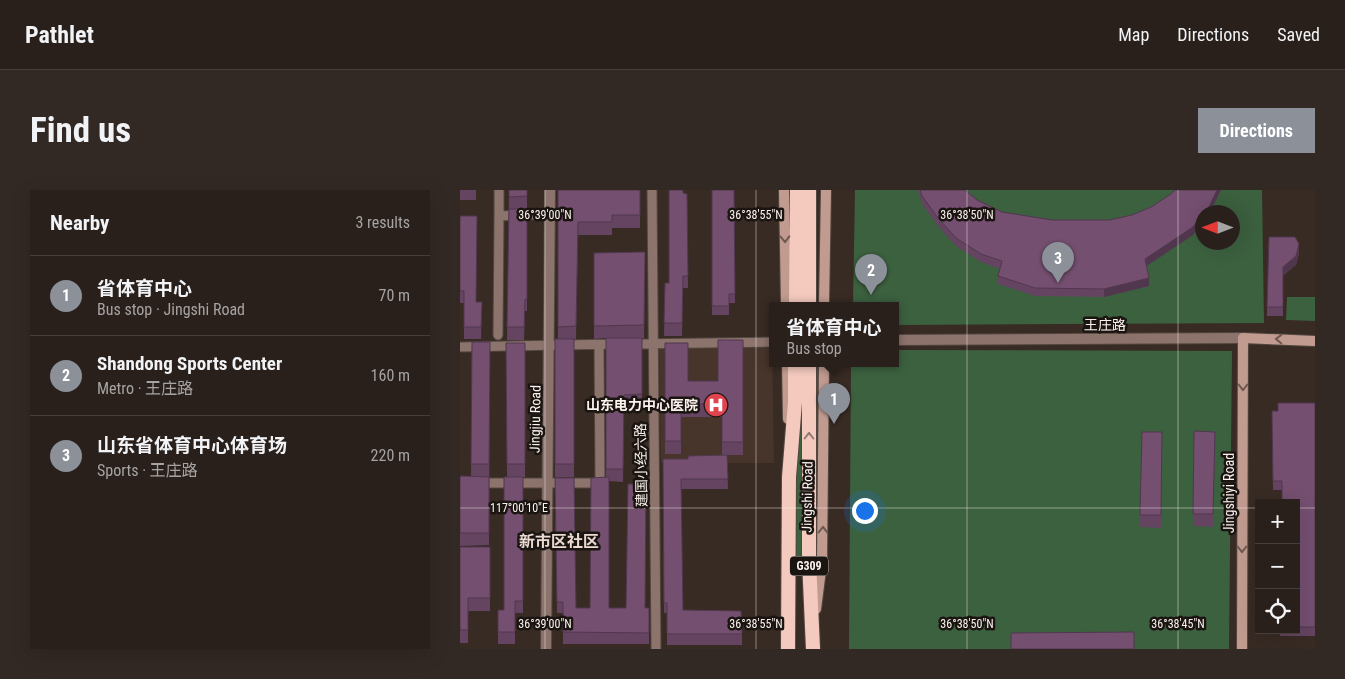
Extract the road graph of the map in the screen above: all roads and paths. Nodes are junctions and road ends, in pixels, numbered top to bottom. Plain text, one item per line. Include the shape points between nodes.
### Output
1 (499, 190) edge
2 (550, 190) edge
3 (652, 190) edge
4 (784, 190) edge
5 (797, 190) edge
6 (809, 190) edge
7 (826, 190) edge
8 (550, 214) junction
9 (499, 216) junction
10 (786, 302) edge
11 (796, 302) edge
12 (809, 302) edge
13 (824, 302) edge
14 (498, 335) dead end
15 (1243, 338) junction
16 (899, 340) edge
17 (1315, 341) edge
18 (769, 342) edge
19 (653, 344) junction
20 (599, 345) junction
21 (550, 346) junction
22 (460, 347) edge
23 (787, 367) edge
24 (795, 367) edge
25 (809, 367) edge
26 (824, 367) edge
27 (789, 477) junction
28 (460, 482) edge
29 (548, 483) junction
30 (813, 630) junction
31 (546, 649) edge
32 (656, 649) edge
33 (788, 649) edge
34 (813, 649) edge
35 (1242, 649) edge

1 - 9 street
2 - 8 street, Jingjiu Road
3 - 19 street, 建国小经六路
4 -> 10 main road
5 - 11 highway
6 - 12 highway
7 - 13 main road
8 - 9 street
8 - 21 street, Jingjiu Road
9 - 14 street
15 - 16 street, 王庄路
17 -> 15 main road, 王庄路
15 -> 35 main road, Jingshiyi Road
18 - 19 street
19 - 20 street
19 - 32 street, 建国小经六路
20 - 21 street
20 - 29 street via 600,483
21 - 22 street
21 - 29 street, Jingjiu Road
23 - 27 main road, Jingshi Road
24 - 27 highway, Jingshi Road / G309
30 -> 25 highway, Jingshi Road / G309
30 -> 26 main road, Jingshi Road via 822,562
27 - 33 highway, Jingshi Road / G309
28 - 29 street
29 - 31 street, Jingjiu Road
30 - 34 highway, Jingshi Road / G309

